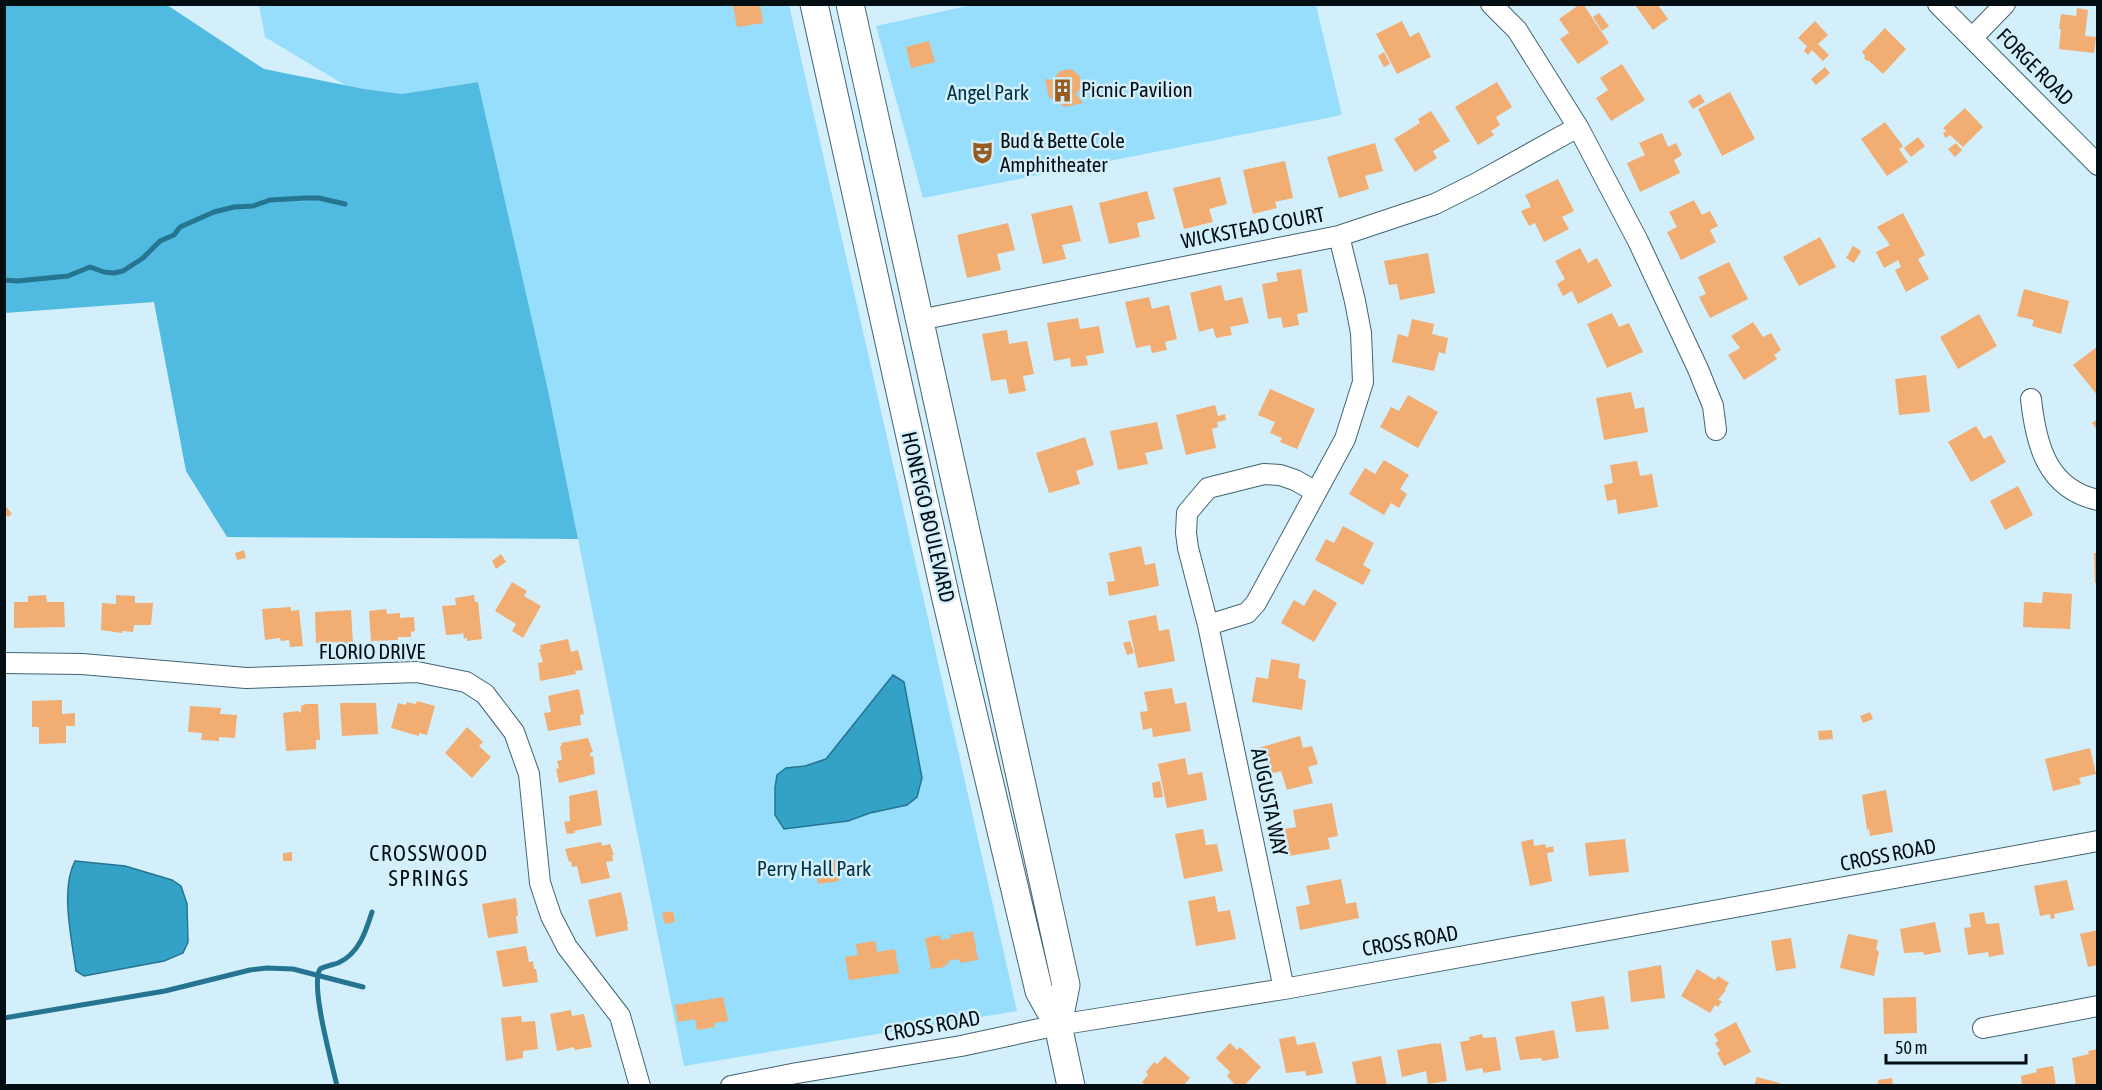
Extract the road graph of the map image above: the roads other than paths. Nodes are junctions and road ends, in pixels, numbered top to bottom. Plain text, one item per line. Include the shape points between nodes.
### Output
1 (814, 4) edge
2 (850, 4) edge
3 (1491, 4) edge
4 (1938, 4) edge
5 (2005, 4) edge
6 (1972, 38) junction
7 (1578, 127) junction
8 (2097, 165) edge
9 (1339, 236) junction
10 (919, 320) junction
11 (2031, 399) dead end
12 (1716, 430) dead end
13 (1316, 492) junction
14 (2097, 501) edge
15 (1208, 625) junction
16 (4, 663) edge
17 (2097, 841) edge
18 (1284, 989) junction
19 (2097, 1006) edge
20 (1058, 1025) junction
21 (1983, 1028) dead end
22 (640, 1086) edge
23 (732, 1086) edge
24 (1071, 1086) edge

1 - 20 main road, HONEYGO BOULEVARD via 946,598 1036,979
2 - 10 main road, HONEYGO BOULEVARD
3 - 7 street via 1517,30
4 - 6 street, FORGE ROAD
5 - 6 street
6 - 8 street, FORGE ROAD
7 - 9 street, WICKSTEAD COURT via 1435,204
7 - 12 street via 1670,306 1713,406
9 - 10 street, WICKSTEAD COURT
9 - 13 street via 1361,333 1363,382 1345,439
10 - 20 main road, HONEYGO BOULEVARD via 1066,985
11 - 14 street via 2044,459 2055,477 2070,490
13 - 15 street via 1257,603 1247,613
13 - 15 street, AUGUSTA WAY via 1295,480 1264,474 1208,488 1194,504 1187,513 1186,533
15 - 18 street, AUGUSTA WAY
16 - 22 street, FLORIO DRIVE via 82,664 246,678 417,672 465,682 485,694 514,732 529,774 540,883 551,916 567,947 620,1016
17 - 18 street, CROSS ROAD
18 - 20 street, CROSS ROAD
19 - 21 street
20 - 23 street, CROSS ROAD
20 - 24 main road, HONEYGO BOULEVARD

